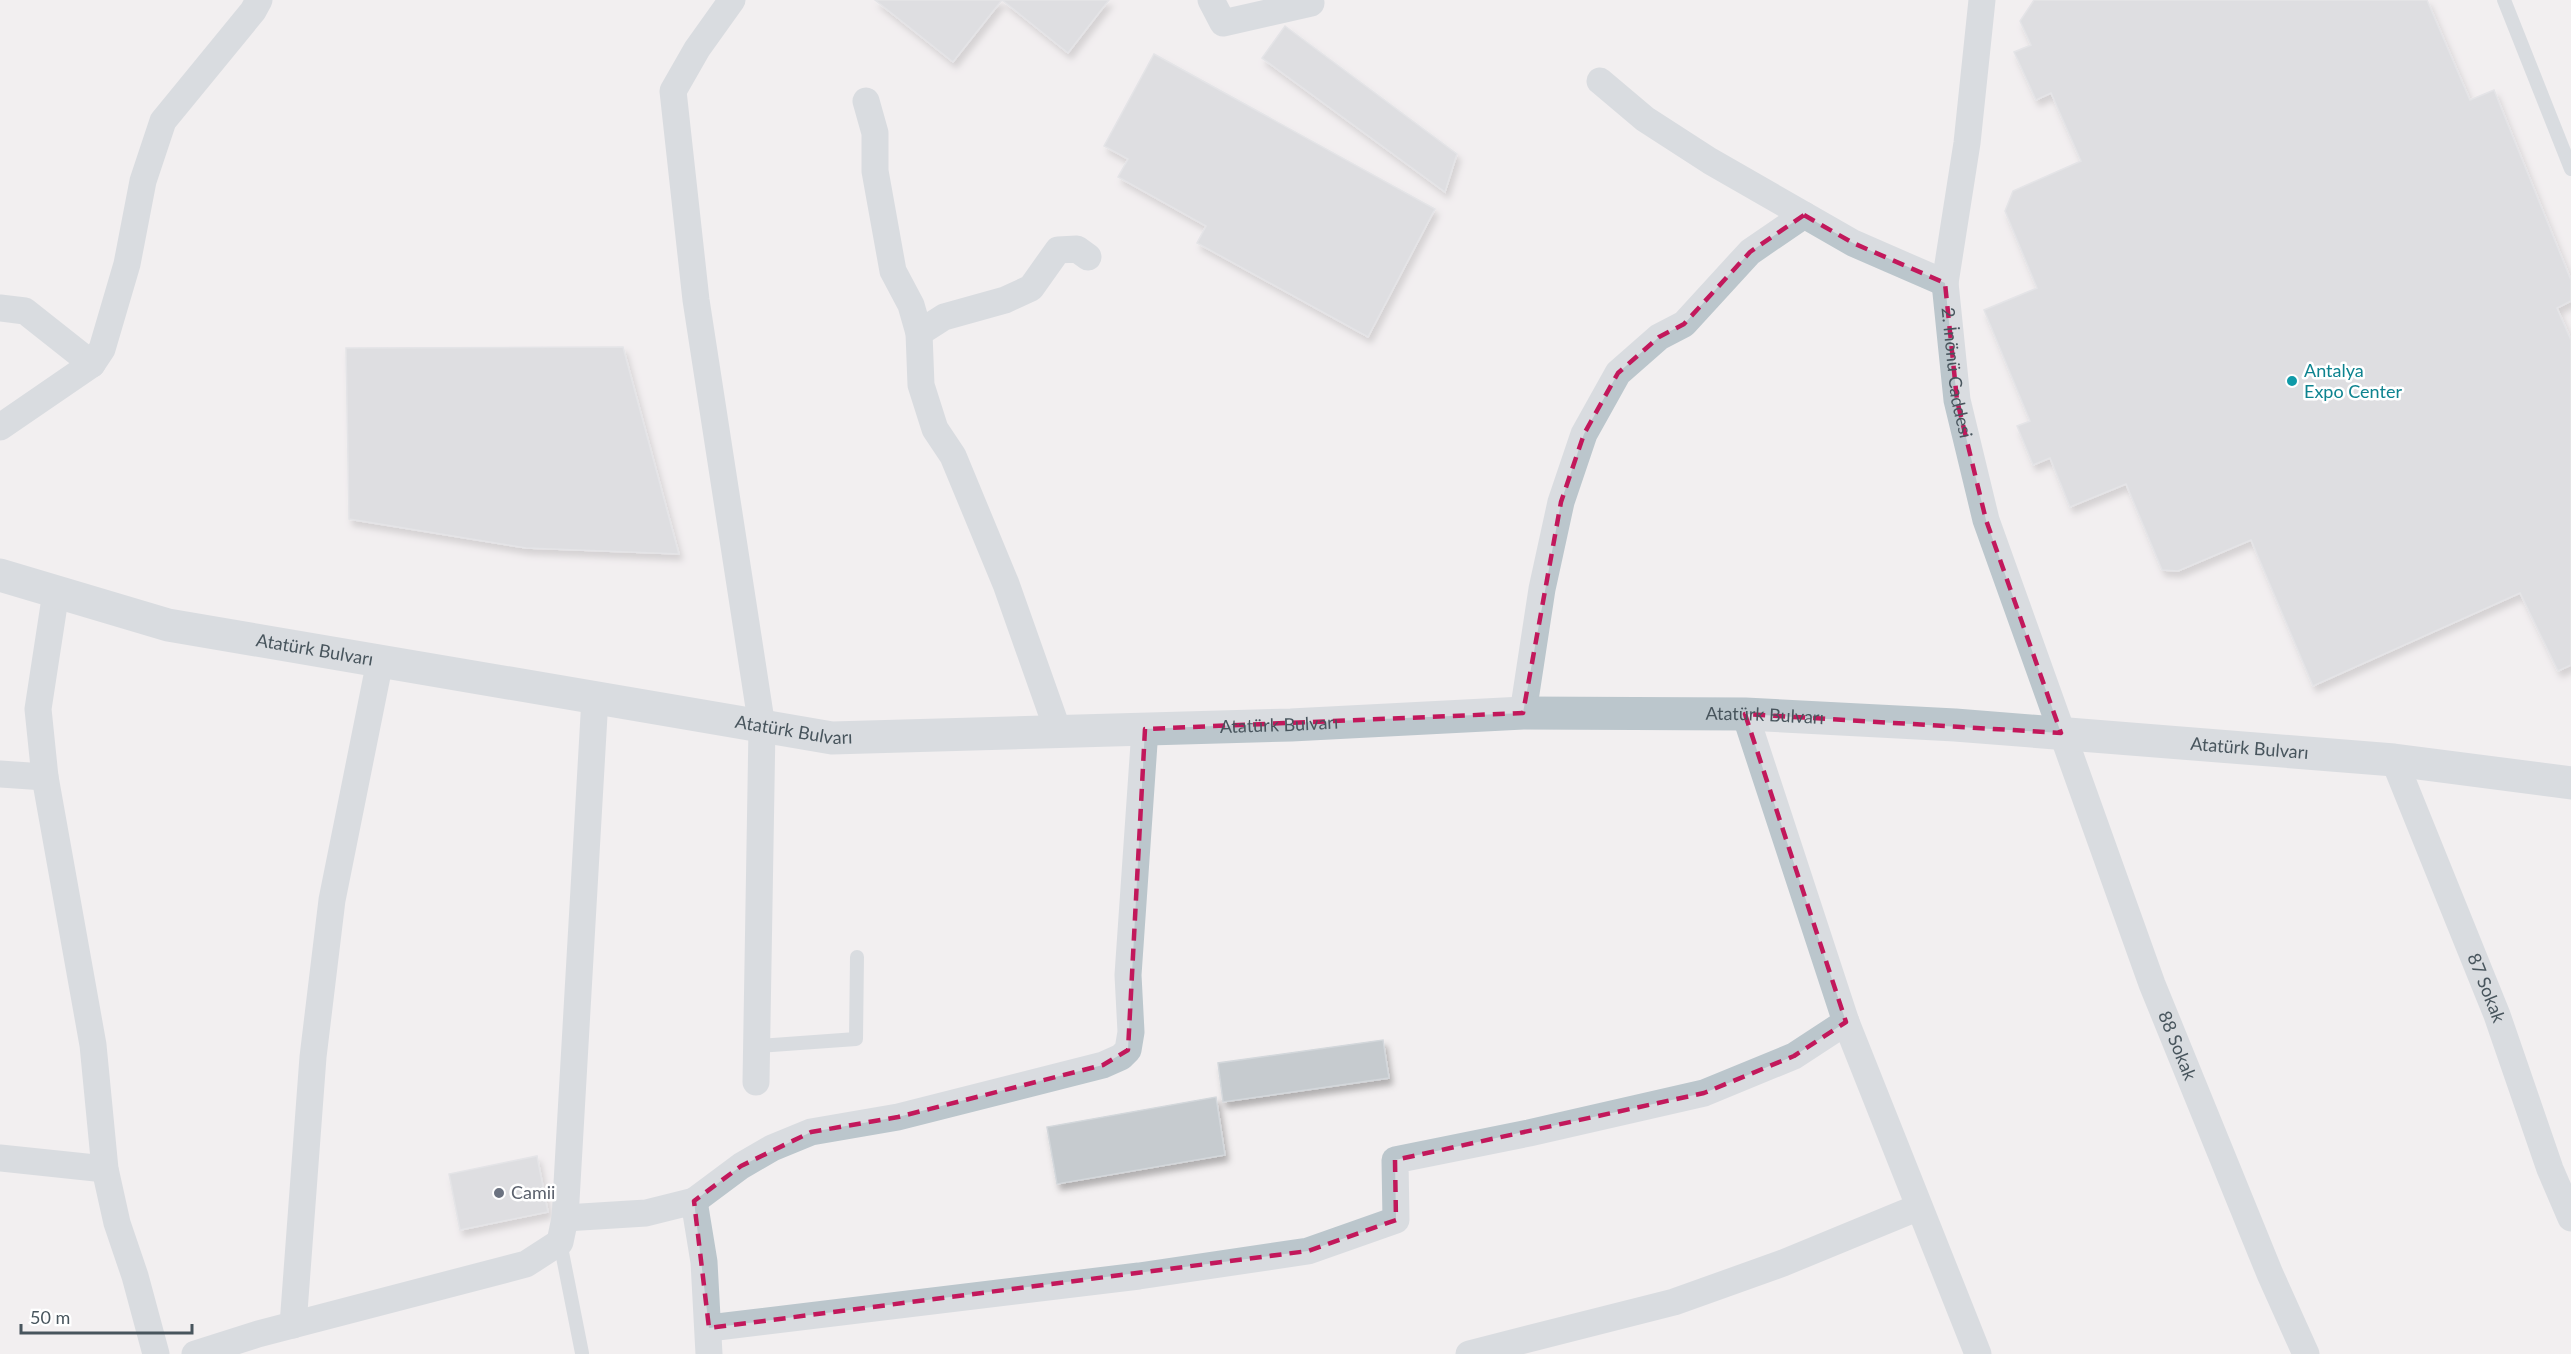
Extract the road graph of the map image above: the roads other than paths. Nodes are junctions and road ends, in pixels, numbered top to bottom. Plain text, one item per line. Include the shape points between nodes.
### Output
1 (259, 0) edge
2 (732, 0) edge
3 (1211, 0) edge
4 (1982, 0) edge
5 (2504, 0) edge
6 (1311, 3) dead end
7 (1600, 81) dead end
8 (866, 101) dead end
9 (2571, 169) edge
10 (1804, 215) junction
11 (1088, 257) dead end
12 (1945, 283) junction
13 (0, 308) edge
14 (919, 333) junction
15 (92, 364) junction
16 (0, 427) edge
17 (0, 575) edge
18 (56, 592) junction
19 (380, 661) junction
20 (595, 698) junction
21 (1523, 713) junction
22 (1745, 714) junction
23 (762, 727) junction
24 (1145, 729) junction
25 (1058, 731) junction
26 (2061, 734) junction
27 (2394, 760) junction
28 (0, 774) edge
29 (45, 777) junction
30 (2571, 783) edge
31 (857, 957) dead end
32 (1846, 1022) junction
33 (757, 1046) junction
34 (756, 1082) dead end
35 (0, 1158) edge
36 (105, 1169) junction
37 (694, 1202) junction
38 (1919, 1207) junction
39 (2571, 1218) edge
40 (562, 1230) junction
41 (293, 1325) junction
42 (709, 1341) edge
43 (582, 1353) edge
44 (156, 1354) edge
45 (195, 1354) edge
46 (1469, 1354) edge
47 (1978, 1354) edge
48 (2306, 1354) edge

1 - 15 street via 163,121 143,181 127,264 102,349
2 - 23 street via 673,91 696,300
3 - 6 street via 1223,23
4 - 12 street, 2. İnönü Caddesi via 1967,143
5 - 9 lane
7 - 10 street via 1645,119
8 - 14 street via 875,133 875,171 893,271 911,305
10 - 12 street via 1853,243
10 - 21 street via 1750,252 1684,324 1659,337 1618,373 1584,435 1561,502 1542,589
11 - 14 street via 1077,249 1058,250 1031,288 1005,300 944,317
12 - 26 street, 2. İnönü Caddesi via 1957,400 1986,520
13 - 15 street via 25,311
14 - 25 street via 921,385 935,429 953,456 1006,584
15 - 16 street
17 - 18 street, Atatürk Bulvarı
18 - 19 street, Atatürk Bulvarı via 168,625
18 - 29 street via 38,708
19 - 20 street, Atatürk Bulvarı
19 - 41 street via 332,900 313,1058
20 - 23 street, Atatürk Bulvarı
20 - 40 street
21 - 22 street, Atatürk Bulvarı
21 - 24 street, Atatürk Bulvarı
22 - 26 street, Atatürk Bulvarı
22 - 32 street
23 - 25 street, Atatürk Bulvarı via 832,738
23 - 33 street
24 - 25 street, Atatürk Bulvarı
24 - 37 street via 1128,975 1128,1050 1104,1065 898,1117 811,1132 741,1166
26 - 27 street, Atatürk Bulvarı
26 - 48 street, 88 Sokak via 2152,984
27 - 30 street, Atatürk Bulvarı
27 - 39 street, 87 Sokak via 2497,1015
28 - 29 street
29 - 36 street via 93,1045
31 - 33 lane via 856,1039
32 - 38 street
32 - 42 street via 1794,1056 1704,1093 1395,1160 1396,1220 1308,1251
33 - 34 street
35 - 36 street
36 - 44 street
37 - 40 street
37 - 42 street via 704,1262
38 - 46 street via 1783,1263 1674,1302
38 - 47 street
40 - 41 street via 526,1264
40 - 43 lane
41 - 45 street

